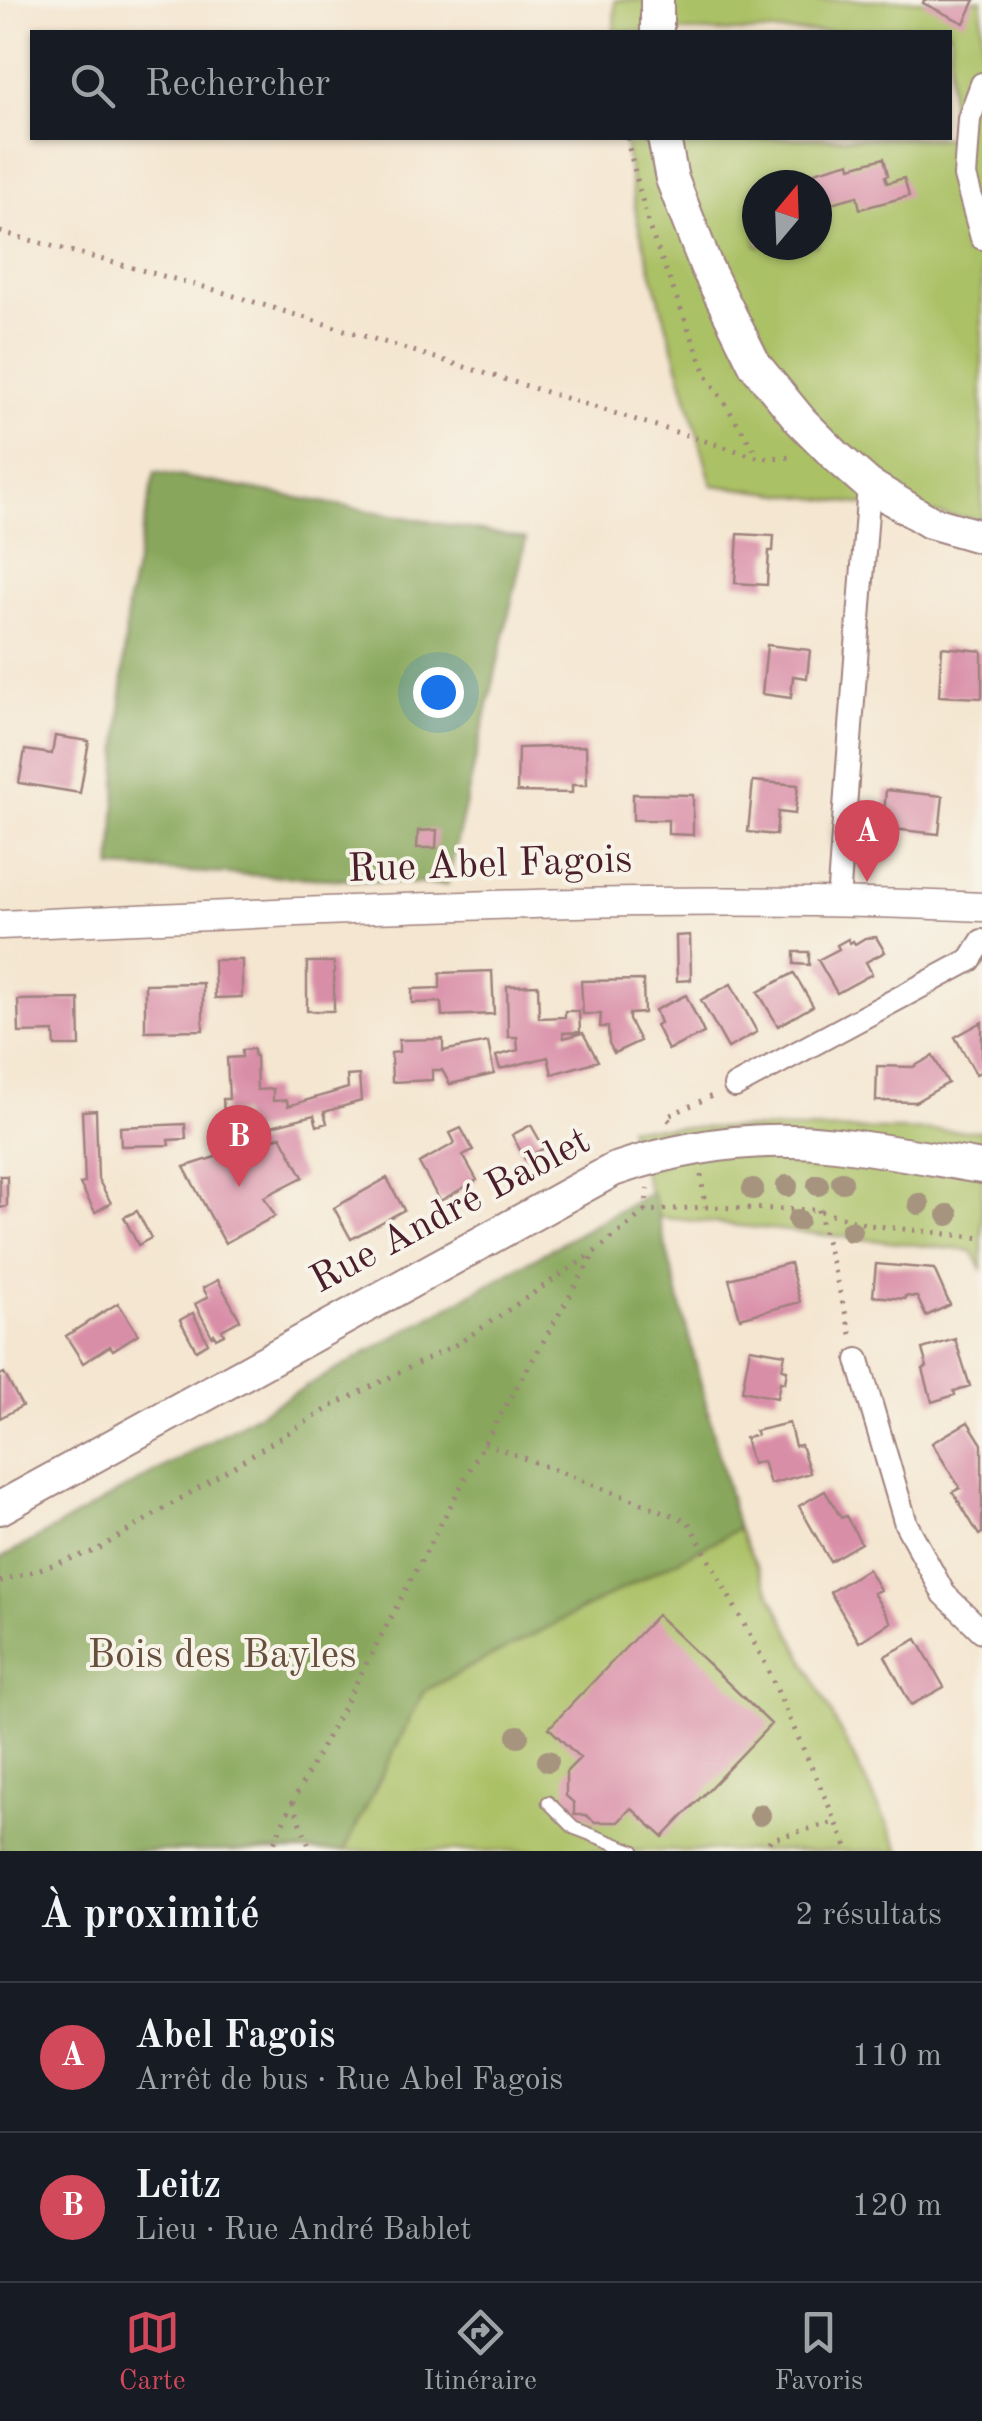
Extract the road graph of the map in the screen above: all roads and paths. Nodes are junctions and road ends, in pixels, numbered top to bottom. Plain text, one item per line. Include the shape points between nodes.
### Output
1 (657, 0) edge
2 (656, 30) edge
3 (982, 84) edge
4 (628, 140) edge
5 (664, 140) edge
6 (0, 232) edge
7 (982, 238) edge
8 (870, 485) junction
9 (982, 537) edge
10 (838, 902) junction
11 (982, 907) edge
12 (0, 925) edge
13 (982, 941) edge
14 (736, 1086) joint
15 (697, 1147) junction
16 (982, 1166) edge
17 (818, 1210) junction
18 (982, 1238) edge
19 (596, 1252) junction
20 (858, 1360) joint
21 (484, 1443) junction
22 (0, 1508) edge
23 (0, 1582) edge
24 (982, 1631) edge
25 (293, 1801) junction
26 (548, 1802) dead end
27 (835, 1822) junction
28 (270, 1851) edge
29 (311, 1851) edge
30 (634, 1851) edge
31 (763, 1851) edge
32 (849, 1851) edge

1 - 2 main road
3 - 7 street via 969,119 965,176
4 - 6 path via 649,227 707,376 760,458 216,290
5 - 8 main road via 672,179 706,266 755,366
8 - 9 main road via 930,522
8 - 10 street
10 - 11 street, Rue Abel Fagois
10 - 12 street, Rue Abel Fagois via 597,903
13 - 14 street via 970,960
14 - 15 path via 666,1118
15 - 16 main road, Rue André Bablet via 832,1143
15 - 22 main road, Rue André Bablet via 613,1170
17 - 18 path via 869,1226
17 - 19 path via 646,1210
17 - 20 path
19 - 21 path
19 - 23 path via 459,1343 332,1406 94,1551
20 - 24 street via 906,1524 944,1594
21 - 25 path
21 - 27 path via 688,1522 764,1662
25 - 28 path
25 - 29 path
26 - 30 lane via 574,1828
27 - 31 path via 771,1839
27 - 32 path

